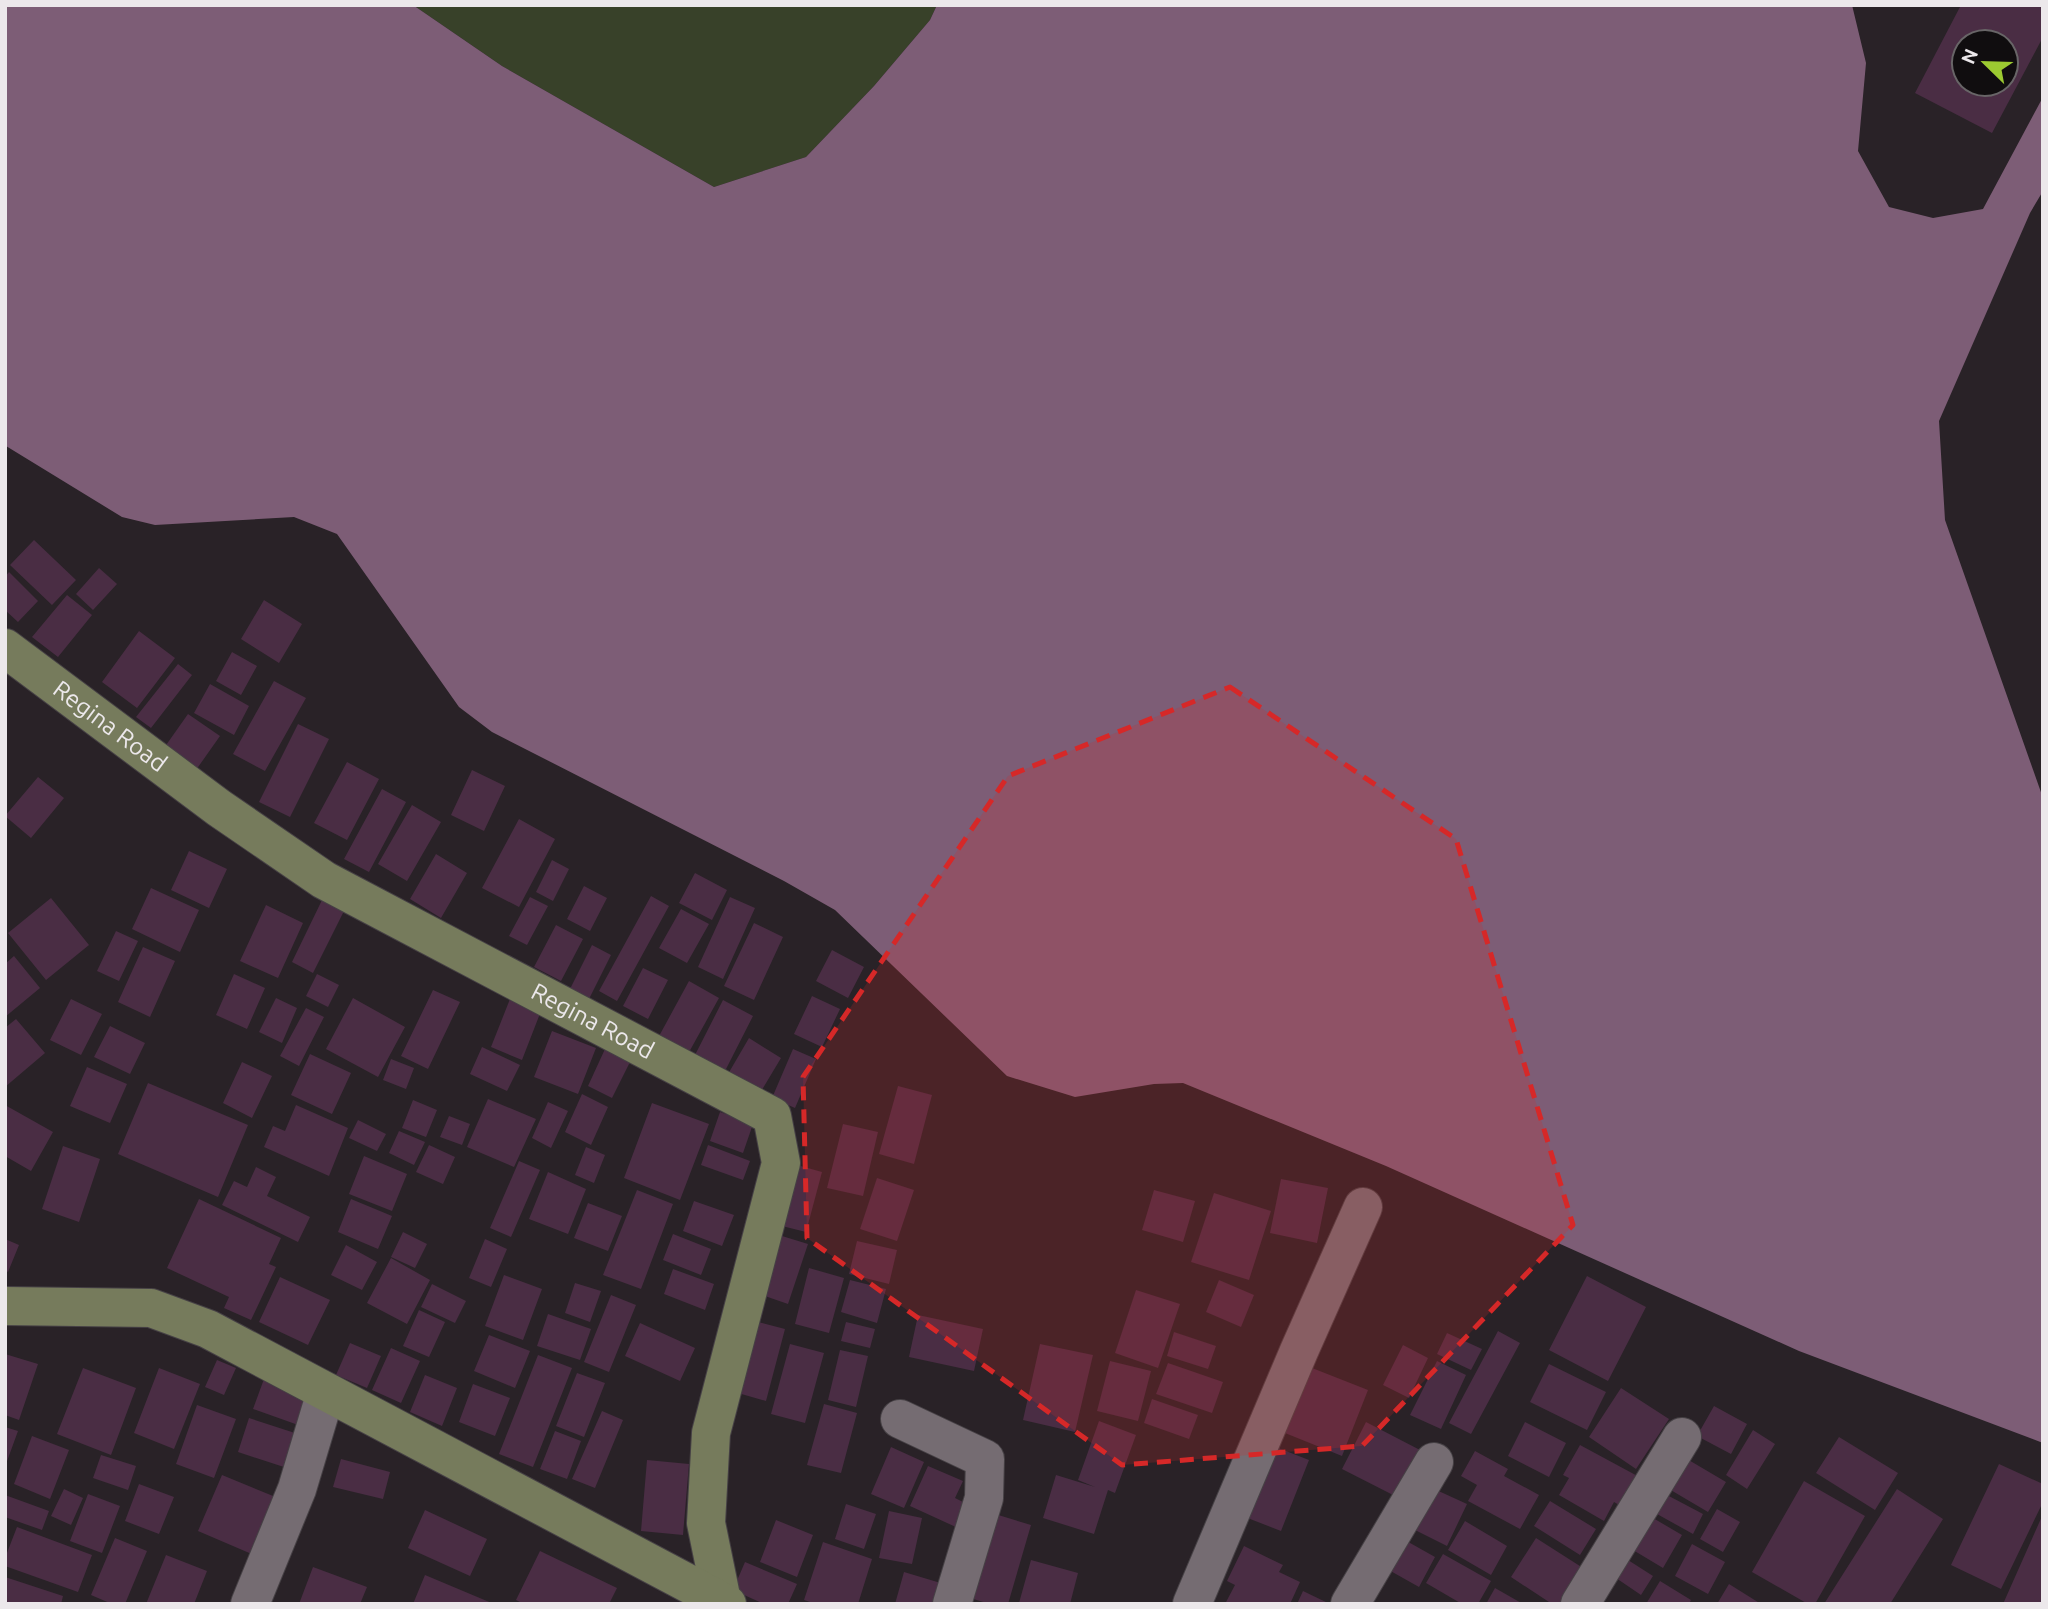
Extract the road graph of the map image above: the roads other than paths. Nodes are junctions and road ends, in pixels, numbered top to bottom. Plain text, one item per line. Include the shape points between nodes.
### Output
1 (5, 648) edge
2 (1363, 1207) dead end
3 (5, 1306) edge
4 (326, 1392) junction
5 (900, 1419) dead end
6 (1682, 1437) dead end
7 (1434, 1462) dead end
8 (723, 1603) edge
9 (250, 1604) edge
10 (953, 1604) edge
11 (1192, 1604) edge
12 (1350, 1604) edge
13 (1580, 1604) edge

1 - 8 street, Regina Road via 219,808 324,880 772,1116 781,1163 711,1433 706,1523
2 - 11 street
3 - 4 street via 151,1308 208,1329
4 - 8 street
4 - 9 street via 297,1489
5 - 10 street via 985,1459 984,1498
6 - 13 street
7 - 12 street

